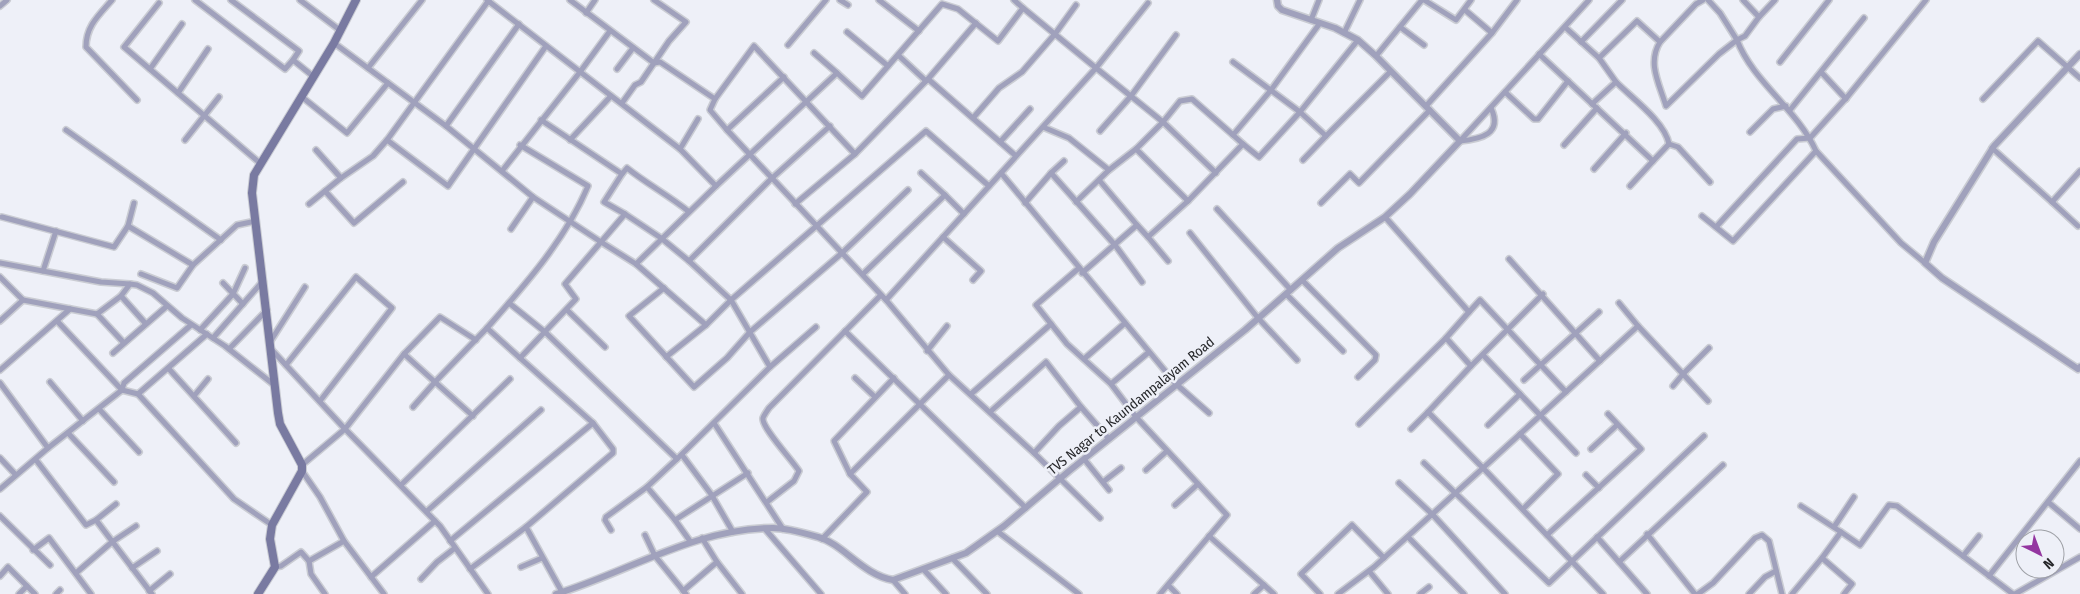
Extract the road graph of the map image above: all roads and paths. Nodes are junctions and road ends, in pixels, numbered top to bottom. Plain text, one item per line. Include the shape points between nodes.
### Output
1 (7, 0) edge
2 (112, 0) edge
3 (195, 0) edge
4 (231, 0) edge
5 (300, 0) edge
6 (356, 0) edge
7 (422, 0) edge
8 (488, 0) edge
9 (570, 0) edge
10 (595, 0) edge
11 (654, 0) edge
12 (826, 0) edge
13 (840, 0) edge
14 (879, 0) edge
15 (937, 0) edge
16 (1014, 0) edge
17 (1277, 0) edge
18 (1319, 0) edge
19 (1360, 0) edge
20 (1423, 0) edge
21 (1471, 0) edge
22 (1517, 0) edge
23 (1589, 0) edge
24 (1622, 0) edge
25 (1703, 0) edge
26 (1708, 0) edge
27 (1743, 0) edge
28 (1775, 0) edge
29 (1829, 0) edge
30 (1926, 0) edge
31 (159, 3) dead end
32 (1148, 3) dead end
33 (942, 4) junction
34 (848, 5) dead end
35 (1076, 5) dead end
36 (0, 6) edge
37 (1024, 8) junction
38 (1465, 10) junction
39 (586, 12) junction
40 (1759, 18) junction
41 (1864, 18) dead end
42 (1311, 20) junction
43 (1320, 23) junction
44 (182, 24) dead end
45 (519, 24) junction
46 (976, 24) junction
47 (1400, 28) junction
48 (1566, 28) junction
49 (341, 30) junction
50 (610, 31) junction
51 (919, 31) junction
52 (847, 32) dead end
53 (1344, 33) junction
54 (1492, 33) junction
55 (1055, 34) junction
56 (1176, 35) dead end
57 (1358, 40) junction
58 (1737, 40) junction
59 (1581, 42) junction
60 (1660, 42) junction
61 (334, 43) junction
62 (788, 45) dead end
63 (1424, 45) dead end
64 (546, 46) junction
65 (633, 48) junction
66 (208, 49) dead end
67 (814, 53) dead end
68 (1539, 54) junction
69 (2080, 54) edge
70 (898, 55) junction
71 (1376, 56) junction
72 (1599, 58) junction
73 (293, 60) junction
74 (1233, 62) dead end
75 (1780, 62) dead end
76 (654, 63) junction
77 (888, 66) junction
78 (2067, 67) junction
79 (368, 68) junction
80 (1096, 68) junction
81 (150, 69) junction
82 (617, 69) dead end
83 (580, 72) junction
84 (1390, 72) junction
85 (1821, 72) junction
86 (837, 73) junction
87 (314, 77) junction
88 (784, 77) junction
89 (2080, 78) edge
90 (927, 80) junction
91 (1568, 81) junction
92 (1616, 82) junction
93 (388, 84) junction
94 (1270, 90) junction
95 (1505, 92) junction
96 (178, 93) junction
97 (611, 96) junction
98 (1131, 96) junction
99 (220, 97) dead end
100 (302, 97) junction
101 (715, 98) junction
102 (1846, 99) junction
103 (1983, 99) dead end
104 (137, 100) dead end
105 (807, 101) junction
106 (622, 103) junction
107 (415, 104) junction
108 (1595, 106) junction
109 (1428, 108) junction
110 (1490, 108) junction
111 (1788, 108) junction
112 (1030, 109) dead end
113 (1300, 112) junction
114 (204, 115) junction
115 (973, 118) junction
116 (698, 119) dead end
117 (541, 120) junction
118 (1164, 122) junction
119 (446, 126) junction
120 (830, 126) junction
121 (1043, 127) junction
122 (66, 130) dead end
123 (727, 130) junction
124 (1100, 131) dead end
125 (1750, 132) dead end
126 (1626, 134) junction
127 (1233, 135) junction
128 (1326, 136) junction
129 (1810, 138) junction
130 (185, 140) dead end
131 (387, 140) junction
132 (570, 140) junction
133 (1460, 141) junction
134 (1000, 142) junction
135 (1243, 144) junction
136 (1669, 144) junction
137 (520, 145) junction
138 (1564, 145) dead end
139 (1992, 148) junction
140 (473, 149) junction
141 (680, 149) junction
142 (1136, 149) junction
143 (316, 150) dead end
144 (1816, 151) junction
145 (750, 154) junction
146 (855, 154) junction
147 (1016, 156) junction
148 (1303, 160) dead end
149 (1064, 161) dead end
150 (1653, 161) junction
151 (261, 164) junction
152 (1594, 169) dead end
153 (1109, 170) junction
154 (502, 171) junction
155 (1216, 172) junction
156 (2080, 172) edge
157 (921, 173) dead end
158 (1001, 173) junction
159 (1051, 173) junction
160 (622, 174) junction
161 (341, 178) junction
162 (771, 179) junction
163 (1099, 180) junction
164 (403, 182) dead end
165 (1710, 182) dead end
166 (716, 186) junction
167 (989, 186) junction
168 (1630, 186) dead end
169 (908, 190) dead end
170 (325, 191) junction
171 (945, 195) junction
172 (533, 197) junction
173 (1188, 201) junction
174 (134, 202) dead end
175 (1076, 202) junction
176 (2052, 202) junction
177 (1024, 203) junction
178 (1321, 203) dead end
179 (309, 204) dead end
180 (796, 204) junction
181 (1217, 210) dead end
182 (688, 211) junction
183 (625, 214) junction
184 (964, 214) junction
185 (1702, 216) dead end
186 (2, 217) dead end
187 (1385, 217) junction
188 (256, 220) junction
189 (569, 223) junction
190 (1137, 225) junction
191 (128, 226) junction
192 (2078, 226) dead end
193 (817, 227) junction
194 (1716, 227) junction
195 (510, 229) dead end
196 (56, 231) junction
197 (1190, 233) dead end
198 (943, 237) junction
199 (1148, 237) junction
200 (661, 238) junction
201 (221, 240) junction
202 (600, 242) junction
203 (1115, 245) junction
204 (842, 252) junction
205 (1509, 259) dead end
206 (689, 261) junction
207 (1168, 261) dead end
208 (0, 263) edge
209 (1925, 263) junction
210 (636, 264) junction
211 (193, 265) junction
212 (245, 268) dead end
213 (1080, 271) junction
214 (43, 272) junction
215 (141, 274) dead end
216 (863, 274) junction
217 (0, 277) edge
218 (972, 280) dead end
219 (1302, 280) junction
220 (263, 281) junction
221 (1142, 282) dead end
222 (223, 283) dead end
223 (130, 284) junction
224 (305, 287) dead end
225 (664, 288) junction
226 (1288, 292) junction
227 (233, 294) junction
228 (1543, 294) junction
229 (881, 295) junction
230 (121, 296) junction
231 (23, 300) junction
232 (731, 300) junction
233 (886, 300) junction
234 (510, 303) junction
235 (1619, 303) dead end
236 (243, 304) junction
237 (167, 306) junction
238 (70, 309) junction
239 (267, 310) junction
240 (567, 310) junction
241 (1469, 312) junction
242 (1599, 312) dead end
243 (98, 314) junction
244 (1258, 318) junction
245 (0, 321) edge
246 (57, 321) junction
247 (1125, 323) junction
248 (146, 324) junction
249 (1050, 324) junction
250 (191, 325) junction
251 (706, 325) junction
252 (947, 326) dead end
253 (1638, 326) junction
254 (487, 328) junction
255 (816, 328) dead end
256 (1507, 329) junction
257 (200, 330) junction
258 (845, 331) junction
259 (545, 332) junction
260 (750, 332) junction
261 (1576, 333) junction
262 (207, 334) junction
263 (213, 338) junction
264 (1446, 338) junction
265 (476, 340) junction
266 (124, 343) junction
267 (271, 345) junction
268 (605, 346) dead end
269 (1709, 348) dead end
270 (229, 349) junction
271 (927, 351) junction
272 (1343, 351) dead end
273 (1149, 352) junction
274 (113, 353) dead end
275 (404, 354) junction
276 (1483, 355) junction
277 (666, 357) junction
278 (520, 358) junction
279 (1084, 359) junction
280 (1297, 360) dead end
281 (1600, 361) junction
282 (286, 365) junction
283 (1541, 365) junction
284 (1472, 366) junction
285 (770, 367) junction
286 (2080, 367) edge
287 (169, 369) junction
288 (0, 370) edge
289 (1683, 374) junction
290 (949, 375) junction
291 (1358, 377) dead end
292 (855, 378) dead end
293 (894, 378) junction
294 (208, 379) dead end
295 (510, 379) dead end
296 (1524, 380) dead end
297 (50, 382) dead end
298 (435, 382) junction
299 (0, 383) edge
300 (273, 384) junction
301 (1111, 384) junction
302 (1176, 384) junction
303 (1673, 386) dead end
304 (122, 390) junction
305 (1566, 392) junction
306 (138, 394) junction
307 (971, 394) junction
308 (1520, 394) junction
309 (194, 396) junction
310 (875, 397) junction
311 (320, 401) junction
312 (1708, 401) dead end
313 (920, 403) junction
314 (413, 407) dead end
315 (1080, 407) junction
316 (99, 409) junction
317 (541, 410) dead end
318 (990, 412) junction
319 (1428, 412) junction
320 (1209, 413) dead end
321 (1608, 414) dead end
322 (1541, 415) junction
323 (473, 416) junction
324 (1136, 417) junction
325 (84, 421) junction
326 (593, 423) junction
327 (714, 423) junction
328 (1358, 424) dead end
329 (1488, 425) dead end
330 (1617, 425) junction
331 (345, 429) junction
332 (1410, 429) dead end
333 (68, 433) junction
334 (1520, 434) junction
335 (1704, 436) dead end
336 (1109, 439) junction
337 (236, 443) dead end
338 (48, 448) junction
339 (1591, 449) dead end
340 (1167, 450) junction
341 (139, 452) dead end
342 (1034, 453) junction
343 (1576, 453) dead end
344 (682, 454) junction
345 (0, 458) edge
346 (678, 459) junction
347 (1084, 459) junction
348 (36, 460) junction
349 (2080, 461) edge
350 (1424, 463) dead end
351 (1723, 465) dead end
352 (302, 468) junction
353 (1121, 468) dead end
354 (1482, 468) junction
355 (1146, 470) dead end
356 (748, 472) junction
357 (15, 474) junction
358 (850, 474) junction
359 (1586, 475) dead end
360 (1059, 480) junction
361 (114, 482) dead end
362 (1103, 482) junction
363 (1399, 483) dead end
364 (1198, 484) junction
365 (401, 486) junction
366 (647, 487) junction
367 (1599, 488) junction
368 (0, 489) edge
369 (1109, 490) dead end
370 (712, 494) junction
371 (1456, 494) junction
372 (1854, 497) dead end
373 (767, 502) junction
374 (2048, 502) junction
375 (116, 504) dead end
376 (1176, 505) dead end
377 (1801, 506) dead end
378 (1026, 508) junction
379 (1523, 509) junction
380 (427, 511) junction
381 (1432, 515) junction
382 (0, 516) edge
383 (1100, 518) dead end
384 (96, 520) junction
385 (675, 520) junction
386 (435, 521) junction
387 (272, 525) junction
388 (136, 526) dead end
389 (526, 526) junction
390 (1834, 527) junction
391 (2080, 528) edge
392 (765, 529) junction
393 (783, 529) junction
394 (611, 530) dead end
395 (997, 531) junction
396 (732, 532) junction
397 (1841, 532) junction
398 (1647, 534) junction
399 (645, 535) dead end
400 (1547, 535) junction
401 (1209, 536) junction
402 (1979, 536) dead end
403 (1408, 537) junction
404 (1597, 537) junction
405 (702, 538) junction
406 (822, 539) junction
407 (344, 541) junction
408 (450, 541) junction
409 (690, 541) junction
410 (112, 542) junction
411 (455, 548) junction
412 (33, 550) junction
413 (157, 551) dead end
414 (655, 556) junction
415 (1963, 556) junction
416 (542, 558) junction
417 (952, 558) junction
418 (1384, 558) junction
419 (1822, 558) junction
420 (2080, 558) edge
421 (1572, 560) junction
422 (309, 561) junction
423 (716, 562) junction
424 (1619, 562) junction
425 (50, 565) dead end
426 (275, 567) junction
427 (521, 567) dead end
428 (132, 568) junction
429 (470, 569) junction
430 (923, 569) junction
431 (1369, 571) junction
432 (1776, 571) junction
433 (76, 573) junction
434 (170, 574) dead end
435 (0, 576) edge
436 (1989, 576) junction
437 (371, 577) junction
438 (421, 579) dead end
439 (893, 580) junction
440 (1168, 585) junction
441 (1264, 585) junction
442 (27, 586) junction
443 (1429, 586) dead end
444 (150, 592) edge
445 (684, 592) edge
446 (559, 593) edge
447 (741, 593) edge
448 (20, 594) edge
449 (34, 594) edge
450 (91, 594) edge
451 (258, 594) edge
452 (325, 594) edge
453 (384, 594) edge
454 (488, 594) edge
455 (821, 594) edge
456 (905, 594) edge
457 (946, 594) edge
458 (987, 594) edge
459 (1079, 594) edge
460 (1160, 594) edge
461 (1177, 594) edge
462 (1254, 594) edge
463 (1274, 594) edge
464 (1320, 594) edge
465 (1338, 594) edge
466 (1388, 594) edge
467 (1420, 594) edge
468 (1464, 594) edge
469 (1505, 594) edge
470 (1603, 594) edge
471 (1647, 594) edge
472 (1699, 594) edge
473 (1749, 594) edge
474 (1782, 594) edge
475 (1792, 594) edge
476 (1844, 594) edge
477 (2014, 594) edge

1 - 36 street
2 - 104 street via 91,24 86,47
3 - 73 street via 285,69
4 - 73 street via 300,51
5 - 49 street
6 - 49 main road
7 - 79 street
8 - 45 street
8 - 107 street
9 - 39 street
10 - 39 street
11 - 76 street via 686,22
12 - 62 street
13 - 34 street
14 - 51 street
15 - 33 street
16 - 37 street
17 - 42 street via 1282,10
18 - 42 street
19 - 53 street
20 - 38 street via 1456,20
20 - 47 street
21 - 38 street
22 - 54 street
23 - 48 street
24 - 59 street
25 - 60 street
26 - 58 street
27 - 40 street
28 - 40 street
29 - 75 street
30 - 102 street
31 - 81 street via 124,48
32 - 80 street
33 - 46 street via 958,9
33 - 51 street
35 - 55 street
37 - 46 street via 998,41
37 - 55 street
38 - 54 street
39 - 50 street
40 - 58 street via 1745,36
41 - 85 street
42 - 43 street
43 - 53 street
43 - 94 street
44 - 81 street
45 - 64 street
45 - 119 street
46 - 90 street
47 - 63 street
47 - 71 street
48 - 59 street
48 - 68 street
49 - 61 main road
50 - 65 street
50 - 83 street
51 - 70 street
52 - 77 street
53 - 57 street
54 - 109 street
55 - 80 street
55 - 115 street via 1022,72 999,88
56 - 98 street
57 - 71 street
57 - 113 street
58 - 60 street via 1666,106 1653,54
58 - 111 street via 1743,58
59 - 72 street
60 - 72 street via 1637,21
61 - 79 street
61 - 87 main road
64 - 83 street
64 - 140 street
65 - 76 street
65 - 82 street
66 - 96 street
67 - 86 street
68 - 91 street
68 - 95 street
69 - 78 street
70 - 77 street
70 - 90 street
71 - 84 street
72 - 92 street
73 - 87 street
74 - 94 street
76 - 101 street via 660,62
76 - 106 street
77 - 86 street via 862,96
78 - 89 street
78 - 103 street via 2038,42
78 - 139 street
79 - 93 street
80 - 98 street
80 - 121 street
81 - 96 street
83 - 97 street
83 - 117 street
84 - 109 street
84 - 128 street
85 - 102 street
85 - 111 street
86 - 105 street
87 - 100 main road
88 - 101 street via 754,46
88 - 105 street
88 - 123 street
90 - 115 street
90 - 146 street
91 - 95 street via 1538,119 1534,119
91 - 108 street
92 - 108 street
92 - 136 street via 1660,124 1668,134
93 - 100 street via 346,133
93 - 107 street
94 - 113 street
94 - 127 street
95 - 110 street
96 - 114 street
97 - 106 street
97 - 132 street
98 - 118 street
98 - 124 street
99 - 114 street
100 - 151 main road
101 - 123 street via 710,110
102 - 129 street
105 - 120 street
105 - 145 street
106 - 141 street
107 - 119 street
107 - 131 street
108 - 126 street
108 - 138 street
109 - 133 street
109 - 178 street via 1359,183 1350,174
110 - 133 street
110 - 133 street via 1494,126 1487,135
111 - 125 street via 1773,109
111 - 129 street
112 - 134 street
113 - 128 street
113 - 135 street via 1259,157
114 - 130 street
114 - 151 street
115 - 134 street
116 - 141 street
117 - 132 street
117 - 137 street
118 - 127 street via 1180,101 1192,99
118 - 142 street
118 - 155 street
119 - 140 street
120 - 146 street
120 - 162 street
121 - 147 street
121 - 153 street via 1069,138
122 - 201 street
123 - 145 street
126 - 150 street
126 - 152 street
127 - 135 street
128 - 148 street
129 - 144 street
129 - 194 street via 1797,139
131 - 140 street via 448,186
131 - 161 street via 372,156
132 - 160 street
133 - 187 street, TVS Nagar to Kaundampalayam Road
134 - 147 street
135 - 155 street
136 - 150 street
136 - 165 street via 1678,147
137 - 154 street
137 - 189 street via 588,186
139 - 176 street
139 - 209 street via 1934,242
140 - 154 street
141 - 166 street
142 - 153 street
142 - 173 street
143 - 161 street
144 - 194 street via 1733,241
144 - 209 street via 1901,243
145 - 162 street
145 - 166 street
146 - 180 street
147 - 158 street
149 - 159 street
150 - 168 street
151 - 188 main road via 254,175 252,193
153 - 163 street
154 - 172 street
155 - 173 street
156 - 176 street
157 - 171 street
158 - 167 street
158 - 177 street
159 - 175 street
159 - 177 street
160 - 182 street via 627,168
160 - 183 street via 604,202
161 - 170 street
162 - 180 street
162 - 206 street
163 - 175 street
163 - 190 street
164 - 170 street via 354,222
166 - 182 street
167 - 184 street
167 - 193 street via 926,131
169 - 204 street
170 - 179 street
171 - 184 street
171 - 216 street
172 - 189 street
172 - 195 street
173 - 199 street
174 - 191 street
175 - 203 street
176 - 192 street
177 - 213 street
180 - 193 street
181 - 226 street
182 - 200 street
183 - 200 street
183 - 202 street
184 - 198 street
185 - 194 street
186 - 196 street
187 - 219 street, TVS Nagar to Kaundampalayam Road via 1338,248
187 - 241 street
188 - 201 street via 237,225
188 - 220 main road
189 - 202 street
189 - 234 street
190 - 199 street
190 - 203 street
191 - 196 street via 114,247
191 - 211 street
193 - 204 street
193 - 232 street
196 - 214 street
197 - 244 street
198 - 218 street via 981,271
198 - 233 street
199 - 207 street
200 - 206 street
200 - 210 street
201 - 211 street
202 - 210 street
202 - 240 street via 565,284 576,299
203 - 213 street
203 - 221 street
204 - 216 street
204 - 260 street
205 - 228 street
206 - 232 street
208 - 214 street
209 - 286 street via 1942,278 2078,369
210 - 225 street
211 - 215 street via 177,288
212 - 227 street
213 - 247 street
213 - 249 street via 1036,305
214 - 223 street
216 - 229 street
217 - 231 street
219 - 226 street, TVS Nagar to Kaundampalayam Road
219 - 291 street via 1376,355
220 - 236 street
220 - 239 main road
222 - 227 street
223 - 230 street
223 - 237 street via 145,288
224 - 267 street
225 - 251 street
225 - 277 street via 630,316
226 - 244 street, TVS Nagar to Kaundampalayam Road
226 - 272 street
227 - 236 street
227 - 257 street
228 - 256 street
228 - 261 street
229 - 233 street
229 - 258 street
230 - 243 street
230 - 248 street
231 - 238 street
231 - 245 street
232 - 251 street
232 - 260 street
233 - 271 street
234 - 254 street
234 - 259 street
235 - 253 street
236 - 263 street
237 - 248 street
237 - 250 street
238 - 243 street
238 - 246 street
239 - 267 main road
239 - 270 street
240 - 259 street
240 - 268 street
241 - 256 street via 1480,300
241 - 264 street
242 - 261 street
243 - 266 street
244 - 280 street
244 - 302 street, TVS Nagar to Kaundampalayam Road
246 - 288 street
246 - 304 street
247 - 273 street
247 - 279 street
248 - 266 street
249 - 279 street
249 - 307 street
250 - 257 street
250 - 304 street via 124,383
251 - 277 street
252 - 271 street
253 - 281 street
253 - 289 street
254 - 265 street
254 - 278 street
255 - 285 street
256 - 276 street
256 - 283 street
257 - 262 street
258 - 293 street
258 - 373 street via 763,418 764,425 799,471 794,481
259 - 278 street
259 - 346 street
260 - 277 street via 694,387
260 - 285 street
261 - 281 street
261 - 283 street
262 - 263 street
262 - 287 street
263 - 270 street
264 - 284 street
264 - 328 street
265 - 275 street via 440,317
265 - 298 street
266 - 274 street
267 - 282 street
267 - 300 main road
269 - 289 street
270 - 300 street
271 - 290 street
273 - 301 street
273 - 302 street
275 - 298 street
275 - 331 street
276 - 284 street
276 - 308 street
278 - 326 street
279 - 301 street
281 - 305 street
282 - 311 street
282 - 311 street via 356,277 392,308
283 - 296 street
283 - 305 street
284 - 319 street
285 - 327 street
287 - 306 street
287 - 309 street
289 - 303 street
289 - 312 street
290 - 307 street
290 - 313 street
292 - 310 street
293 - 310 street
293 - 313 street
294 - 309 street
295 - 323 street
297 - 325 street
298 - 314 street
298 - 323 street
299 - 338 street
300 - 352 main road via 280,424
301 - 324 street
302 - 320 street
302 - 324 street, TVS Nagar to Kaundampalayam Road
304 - 306 street
304 - 316 street
305 - 322 street
306 - 387 street via 234,499
307 - 318 street
308 - 322 street
308 - 329 street
309 - 337 street
310 - 358 street via 834,442
311 - 331 street
313 - 358 street
313 - 378 street
315 - 318 street via 1046,362
315 - 336 street
315 - 342 street
316 - 325 street
316 - 341 street
317 - 380 street
318 - 342 street
319 - 332 street
319 - 354 street
321 - 330 street
322 - 334 street
322 - 343 street
323 - 365 street
324 - 336 street, TVS Nagar to Kaundampalayam Road
324 - 340 street
325 - 333 street
326 - 389 street via 613,449 613,454
326 - 408 street
327 - 344 street
327 - 356 street
330 - 339 street
330 - 367 street via 1641,449
331 - 352 street
331 - 365 street
333 - 338 street
333 - 361 street
334 - 354 street
334 - 379 street via 1558,474
335 - 404 street
336 - 347 street, TVS Nagar to Kaundampalayam Road
338 - 348 street
340 - 355 street
340 - 364 street
342 - 360 street
344 - 346 street
344 - 370 street
345 - 357 street
346 - 366 street
347 - 360 street, TVS Nagar to Kaundampalayam Road
347 - 362 street
348 - 357 street
348 - 384 street via 86,525
349 - 374 street
350 - 371 street
351 - 398 street
352 - 387 main road
352 - 407 street
353 - 362 street
354 - 371 street
354 - 379 street
356 - 370 street
356 - 373 street
357 - 368 street
358 - 406 street via 867,492
359 - 367 street
360 - 378 street, TVS Nagar to Kaundampalayam Road
360 - 383 street
362 - 369 street
363 - 381 street
364 - 376 street
364 - 401 street via 1227,515
365 - 380 street
366 - 385 street
366 - 394 street via 606,517
367 - 400 street
370 - 385 street
370 - 396 street
371 - 381 street
371 - 421 street via 1549,583
372 - 390 street
373 - 393 street
374 - 391 street
374 - 436 street
375 - 384 street
377 - 390 street
378 - 395 street, TVS Nagar to Kaundampalayam Road
379 - 400 street
380 - 386 street
381 - 403 street
381 - 469 street
382 - 412 street
384 - 410 street
385 - 409 street
386 - 408 street
386 - 437 street
387 - 426 main road via 270,539
388 - 410 street
389 - 416 street
389 - 429 street
390 - 397 street
392 - 393 street
392 - 396 street
392 - 455 street
393 - 406 street
395 - 417 street, TVS Nagar to Kaundampalayam Road via 966,553
395 - 459 street
396 - 405 street
397 - 415 street via 1860,545 1889,505 1897,506
397 - 419 street
398 - 424 street
398 - 472 street
399 - 414 street
400 - 421 street
401 - 440 street
401 - 441 street
402 - 415 street
403 - 418 street
403 - 468 street
404 - 421 street
404 - 424 street
405 - 409 street
405 - 423 street
406 - 439 street via 880,578
407 - 422 street
407 - 437 street
408 - 411 street
409 - 414 street
410 - 428 street
410 - 433 street
411 - 429 street
411 - 438 street
412 - 425 street
412 - 433 street via 49,538
413 - 428 street
414 - 445 street
414 - 446 street
415 - 436 street
416 - 427 street
416 - 446 street
417 - 430 street, TVS Nagar to Kaundampalayam Road
417 - 458 street
418 - 431 street
418 - 464 street via 1352,524 1301,574
419 - 475 street
419 - 476 street via 1852,584
420 - 477 street
421 - 470 street
422 - 426 street via 301,552
422 - 452 street via 311,574
423 - 445 street
423 - 447 street
424 - 471 street
426 - 451 main road
428 - 444 street
429 - 454 street
430 - 439 street, TVS Nagar to Kaundampalayam Road
430 - 457 street
431 - 465 street
431 - 466 street
432 - 472 street via 1769,541 1762,535 1755,538
432 - 473 street via 1765,577
432 - 474 street
433 - 450 street
434 - 444 street
435 - 442 street via 8,567
436 - 477 street
437 - 453 street
439 - 456 street
440 - 460 street
440 - 461 street
441 - 462 street
441 - 463 street
442 - 448 street
442 - 449 street
443 - 467 street

